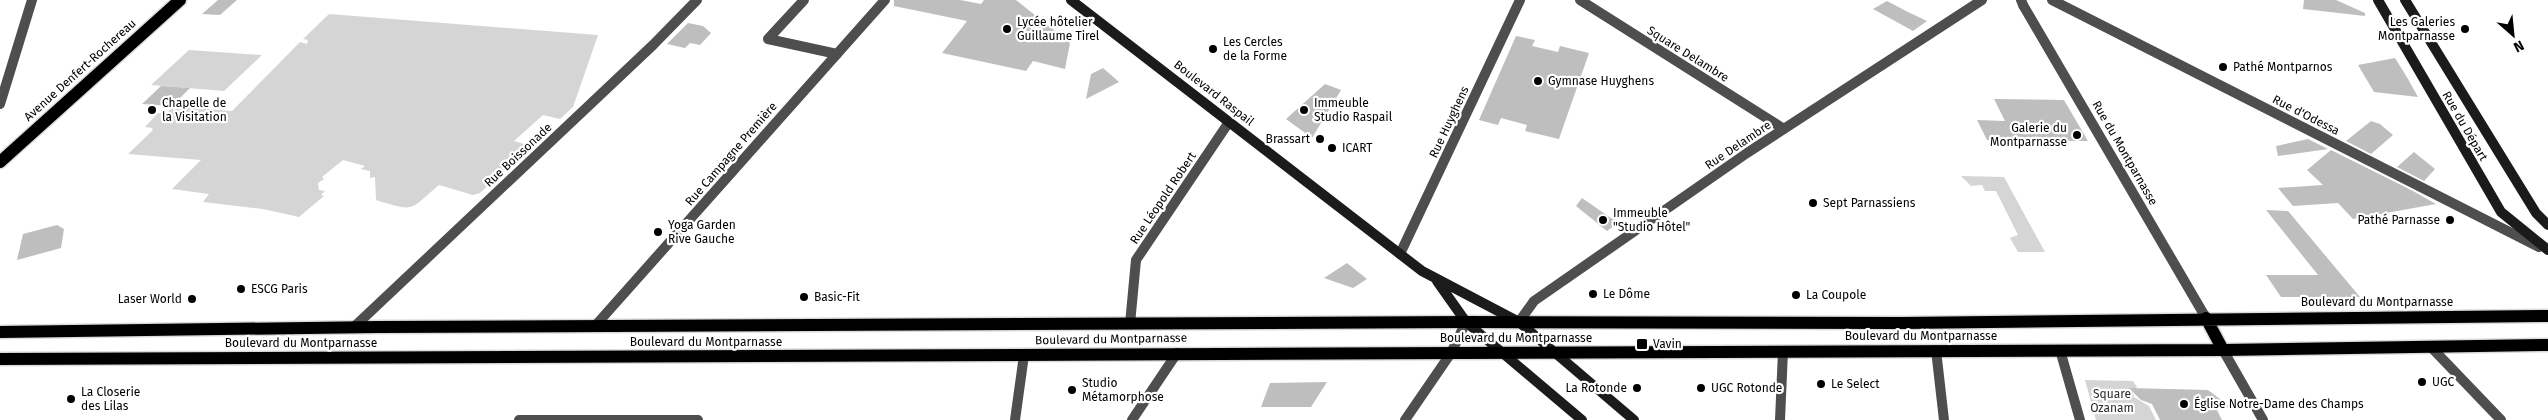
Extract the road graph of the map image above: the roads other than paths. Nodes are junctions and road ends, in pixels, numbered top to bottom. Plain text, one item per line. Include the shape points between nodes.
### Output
1 (32, 0) edge
2 (180, 0) edge
3 (697, 0) edge
4 (804, 0) edge
5 (886, 0) edge
6 (1071, 0) edge
7 (1520, 0) edge
8 (1580, 0) edge
9 (1982, 0) edge
10 (2052, 0) edge
11 (2378, 0) edge
12 (2406, 0) edge
13 (2022, 2) edge
14 (837, 54) junction
15 (0, 104) edge
16 (1229, 122) junction
17 (1784, 129) junction
18 (0, 162) edge
19 (2548, 225) edge
20 (2548, 251) edge
21 (1400, 254) junction
22 (1436, 279) junction
23 (2548, 316) edge
24 (2206, 318) junction
25 (1466, 322) junction
26 (1519, 322) junction
27 (1130, 324) junction
28 (595, 326) junction
29 (354, 327) junction
30 (0, 332) edge
31 (2548, 345) edge
32 (2430, 346) junction
33 (1936, 350) junction
34 (2060, 350) junction
35 (2223, 350) junction
36 (1783, 351) junction
37 (1177, 353) junction
38 (1451, 353) junction
39 (1503, 353) junction
40 (1555, 353) junction
41 (1024, 355) junction
42 (0, 359) edge
43 (519, 420) edge
44 (698, 420) edge
45 (1015, 420) edge
46 (1132, 420) edge
47 (1405, 420) edge
48 (1582, 420) edge
49 (1634, 420) edge
50 (1780, 420) edge
51 (1944, 420) edge
52 (2080, 420) edge
53 (2264, 420) edge
54 (2501, 420) edge

1 - 15 street
2 - 18 main road, Avenue Denfert-Rochereau
3 - 29 street, Rue Boissonade via 653,46
4 - 14 street via 768,39
5 - 14 street, Rue Campagne Première
6 - 16 main road, Boulevard Raspail
7 - 21 street, Rue Huyghens
8 - 17 street, Square Delambre
9 - 17 street, Rue Delambre
10 - 20 street, Rue d'Odessa
11 - 20 main road, Rue du Départ via 2501,212
12 - 19 main road, Rue du Départ via 2536,213
13 - 24 street, Rue du Montparnasse
14 - 28 street, Rue Campagne Première
16 - 21 main road, Boulevard Raspail
16 - 27 street, Rue Léopold Robert via 1136,260
17 - 26 street, Rue Delambre via 1534,301
21 - 22 main road, Boulevard Raspail
22 - 25 main road, Boulevard Raspail
22 - 26 main road, Boulevard Raspail
23 - 24 main road, Boulevard du Montparnasse
24 - 26 main road, Boulevard du Montparnasse via 1902,323
24 - 35 main road
25 - 26 main road, Boulevard du Montparnasse
25 - 27 main road, Boulevard du Montparnasse
25 - 38 street
25 - 39 main road, Boulevard Raspail
26 - 40 main road, Boulevard Raspail
27 - 28 main road, Boulevard du Montparnasse
28 - 29 main road, Boulevard du Montparnasse
29 - 30 main road, Boulevard du Montparnasse
31 - 32 main road, Boulevard du Montparnasse
32 - 35 main road, Boulevard du Montparnasse
32 - 54 street
33 - 34 main road, Boulevard du Montparnasse
33 - 36 main road, Boulevard du Montparnasse
33 - 51 street
34 - 35 main road, Boulevard du Montparnasse
34 - 52 street
35 - 53 street
36 - 40 main road, Boulevard du Montparnasse
36 - 50 street
37 - 38 main road, Boulevard du Montparnasse
37 - 41 main road, Boulevard du Montparnasse
37 - 46 street
38 - 39 main road, Boulevard du Montparnasse
38 - 47 street
39 - 40 main road, Boulevard du Montparnasse
39 - 48 main road, Boulevard Raspail
40 - 49 main road, Boulevard Raspail
41 - 42 main road, Boulevard du Montparnasse
41 - 45 street
43 - 44 street

